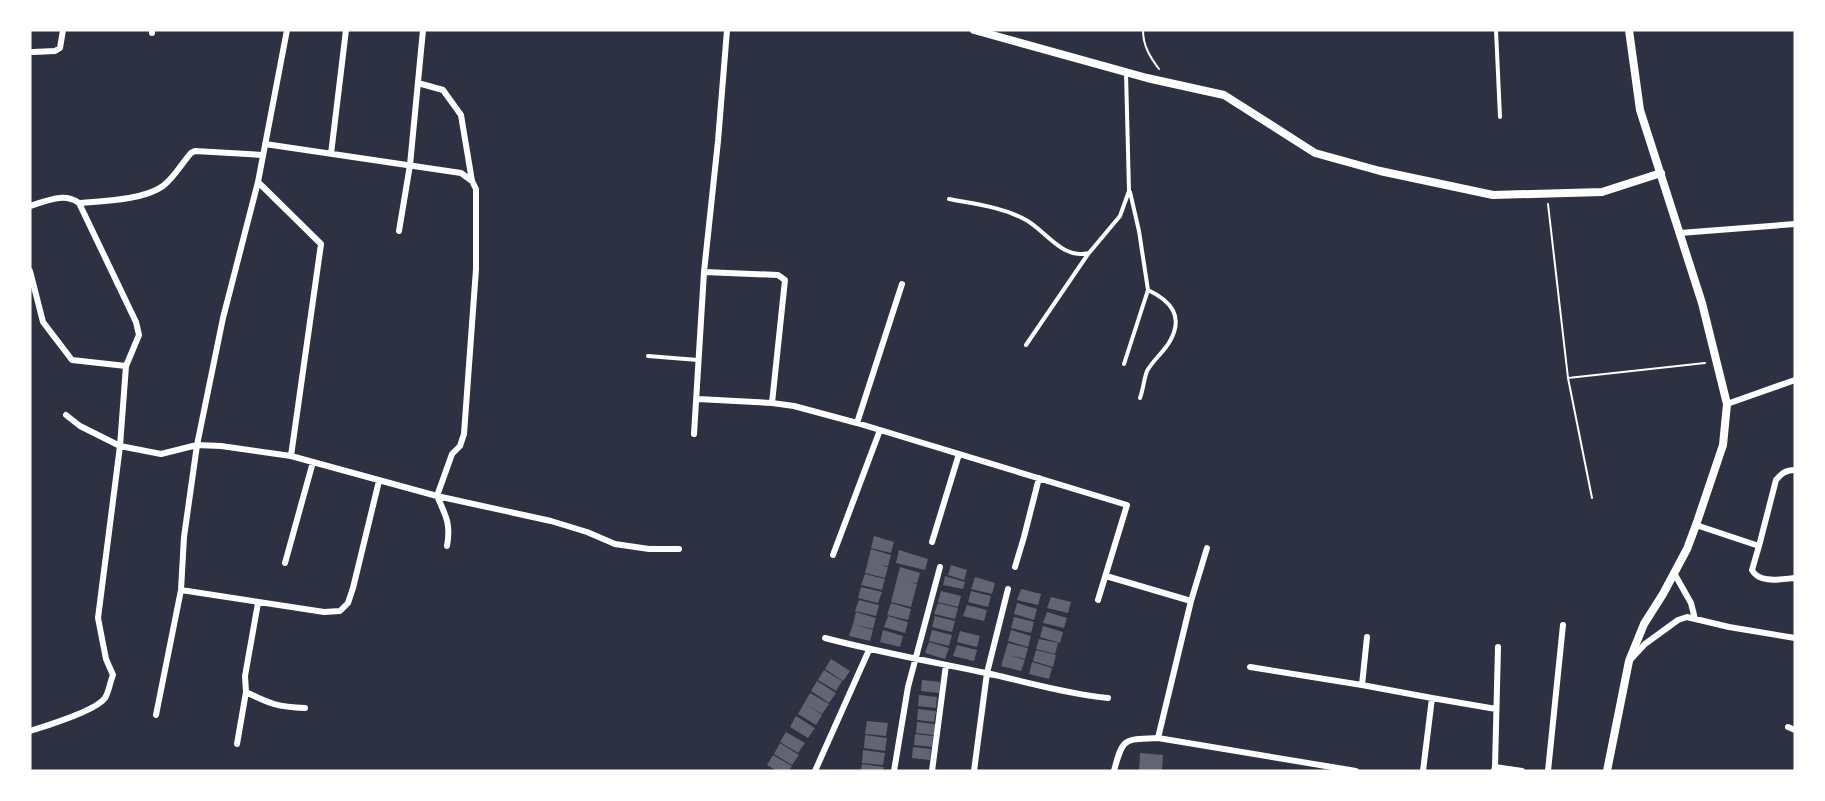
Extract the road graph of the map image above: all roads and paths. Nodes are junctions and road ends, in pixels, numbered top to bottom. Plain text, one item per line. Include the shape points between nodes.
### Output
1 (63, 30) edge
2 (287, 30) edge
3 (346, 30) edge
4 (423, 30) edge
5 (727, 30) edge
6 (974, 30) edge
7 (1143, 30) edge
8 (1496, 30) edge
9 (1629, 30) edge
10 (33, 52) dead end
11 (1126, 73) junction
12 (418, 82) junction
13 (1170, 84) junction
14 (1500, 117) dead end
15 (265, 144) junction
16 (263, 154) junction
17 (331, 154) junction
18 (410, 165) junction
19 (1661, 173) junction
20 (472, 181) junction
21 (258, 182) junction
22 (1129, 191) junction
23 (1547, 194) junction
24 (949, 199) dead end
25 (79, 203) junction
26 (30, 206) edge
27 (1795, 225) edge
28 (399, 231) dead end
29 (1680, 233) junction
30 (1089, 253) junction
31 (30, 271) edge
32 (704, 272) junction
33 (902, 284) dead end
34 (1148, 290) junction
35 (1026, 345) dead end
36 (648, 356) dead end
37 (698, 360) junction
38 (1716, 361) junction
39 (1124, 364) dead end
40 (126, 366) junction
41 (1568, 378) junction
42 (1795, 380) edge
43 (1140, 398) dead end
44 (698, 399) junction
45 (772, 403) junction
46 (1727, 404) junction
47 (66, 415) dead end
48 (857, 423) junction
49 (880, 430) junction
50 (694, 434) dead end
51 (120, 446) junction
52 (197, 446) junction
53 (959, 454) junction
54 (291, 456) junction
55 (313, 462) junction
56 (1795, 470) edge
57 (1039, 478) junction
58 (379, 481) junction
59 (437, 496) junction
60 (1592, 498) dead end
61 (1696, 525) junction
62 (932, 542) dead end
63 (447, 546) dead end
64 (1759, 546) junction
65 (1207, 548) dead end
66 (679, 549) dead end
67 (833, 555) dead end
68 (285, 563) dead end
69 (940, 567) dead end
70 (1015, 567) dead end
71 (1674, 573) junction
72 (1106, 576) junction
73 (1795, 578) edge
74 (1008, 589) dead end
75 (181, 590) junction
76 (1098, 600) dead end
77 (1191, 601) junction
78 (258, 603) junction
79 (1695, 619) junction
80 (1563, 625) dead end
81 (1367, 637) dead end
82 (825, 638) dead end
83 (1795, 638) edge
84 (1498, 647) dead end
85 (869, 650) junction
86 (914, 658) junction
87 (1629, 661) junction
88 (946, 665) junction
89 (1250, 667) dead end
90 (987, 673) junction
91 (1362, 685) junction
92 (246, 692) junction
93 (1108, 698) dead end
94 (1432, 698) junction
95 (305, 708) dead end
96 (1496, 709) junction
97 (156, 715) dead end
98 (1788, 727) dead end
99 (1795, 730) edge
100 (30, 731) edge
101 (1158, 738) junction
102 (237, 744) dead end
103 (1495, 769) edge
104 (815, 771) edge
105 (894, 771) edge
106 (932, 771) edge
107 (974, 771) edge
108 (1114, 771) edge
109 (1356, 771) edge
110 (1423, 771) edge
111 (1522, 771) edge
112 (1548, 771) edge
113 (1607, 771) edge

1 - 10 street via 60,48
2 - 15 street
3 - 17 street
4 - 12 street
5 - 32 street
6 - 11 street
7 - 13 path via 1147,52
8 - 14 lane
9 - 19 street via 1640,110
11 - 13 street
11 - 22 lane
12 - 18 street
12 - 20 street via 443,90 461,116
13 - 23 street via 1224,96 1315,153 1493,195
15 - 16 street
15 - 17 street
16 - 21 street
16 - 25 street via 195,151 156,190
17 - 18 street
18 - 20 street via 461,173
18 - 28 street
19 - 23 street via 1602,192
19 - 29 street
20 - 59 street via 476,189 477,269 464,434 452,454
21 - 52 street via 223,318
21 - 54 street via 321,244
22 - 30 lane via 1120,216
22 - 34 lane
23 - 41 path
24 - 30 lane via 1015,215 1065,250
25 - 26 street via 65,196
25 - 40 street via 140,335
27 - 29 street
29 - 38 street
30 - 35 lane
31 - 40 street via 43,322 72,360
32 - 37 street
32 - 45 street via 778,275 785,280
33 - 48 street
34 - 39 lane
34 - 43 lane via 1163,297 1175,312 1176,324 1170,341 1147,372
36 - 37 lane
37 - 44 street
38 - 41 path
38 - 46 street
40 - 51 street
41 - 60 path
42 - 46 street
44 - 45 street
44 - 50 street
45 - 48 street
46 - 61 street via 1724,446
47 - 51 street
48 - 49 street
49 - 53 street
49 - 67 street
51 - 52 street via 161,454
51 - 100 street via 99,618 113,675 105,699 64,720
52 - 54 street
52 - 75 street
53 - 57 street
53 - 62 street
54 - 55 street
55 - 58 street
55 - 68 street
56 - 64 street via 1782,473 1776,480
57 - 70 street
57 - 72 street via 1127,505
58 - 59 street
58 - 78 street via 348,603 340,611 324,612
59 - 63 street via 448,521
59 - 66 street via 551,521 615,544
61 - 64 street
61 - 71 street
64 - 73 street via 1752,570 1755,576
65 - 77 street
69 - 86 street
71 - 79 street via 1691,603
71 - 87 street via 1644,624
72 - 76 street
72 - 77 street
74 - 90 street
75 - 78 street
75 - 97 street
77 - 101 street
78 - 92 street via 245,676
79 - 83 street
79 - 87 street via 1678,620
80 - 112 street
81 - 91 street
82 - 85 street
84 - 96 street
85 - 86 street
85 - 104 street
86 - 88 street
86 - 105 street
87 - 113 street
88 - 90 street
88 - 106 street
89 - 91 street
90 - 93 street
90 - 107 street
91 - 94 street
92 - 95 street via 281,707
92 - 102 street
94 - 96 street
94 - 110 street
96 - 103 street
98 - 99 street
101 - 108 street via 1123,744
101 - 109 street
103 - 111 street

